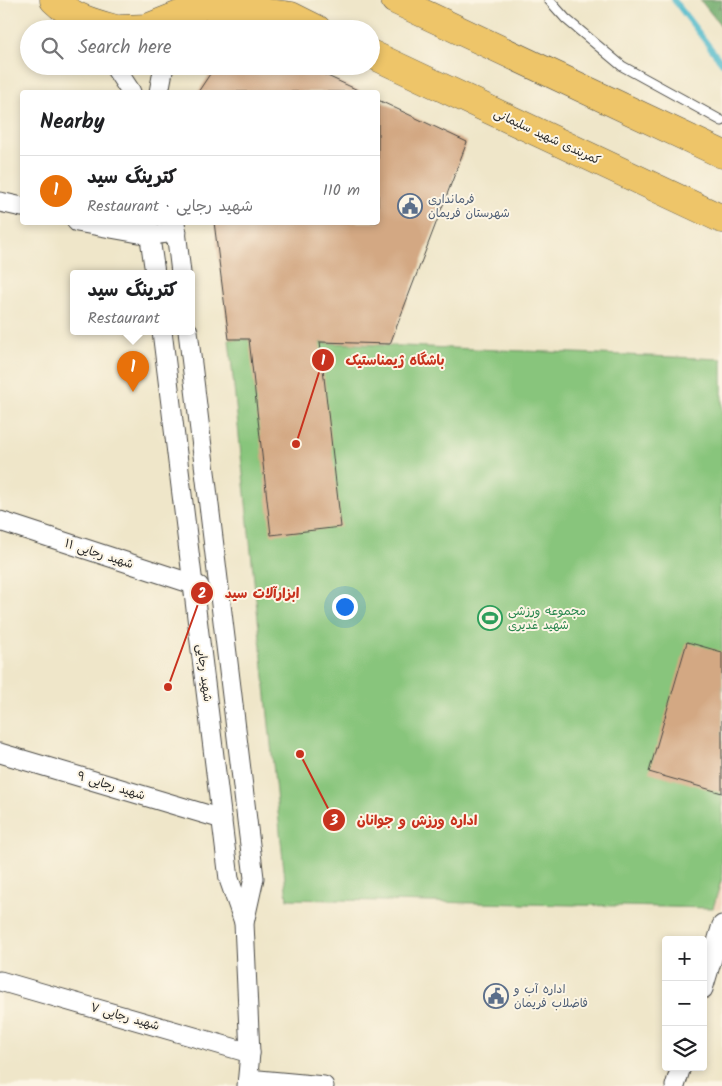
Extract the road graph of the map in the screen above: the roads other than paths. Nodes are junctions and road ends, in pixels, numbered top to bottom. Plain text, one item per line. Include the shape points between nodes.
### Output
1 (54, 0) edge
2 (395, 0) edge
3 (549, 0) edge
4 (207, 2) edge
5 (82, 20) edge
6 (180, 20) edge
7 (298, 20) edge
8 (380, 58) edge
9 (120, 75) edge
10 (162, 75) edge
11 (129, 90) edge
12 (159, 90) edge
13 (722, 121) edge
14 (722, 154) edge
15 (0, 202) edge
16 (20, 207) edge
17 (722, 219) edge
18 (113, 225) edge
19 (134, 225) edge
20 (176, 227) edge
21 (149, 228) edge
22 (155, 270) edge
23 (182, 270) edge
24 (163, 335) edge
25 (188, 335) edge
26 (0, 521) edge
27 (196, 585) junction
28 (0, 754) edge
29 (222, 819) junction
30 (244, 923) junction
31 (722, 925) edge
32 (705, 981) edge
33 (0, 982) edge
34 (250, 1053) junction
35 (680, 1071) edge
36 (248, 1083) edge
37 (324, 1086) edge
38 (675, 1086) edge

1 - 5 highway
2 - 14 highway
3 - 13 lane via 566,19 622,66
4 - 6 highway
4 - 7 highway
8 - 17 highway, کمربندی شهید سلیمانی
9 - 11 street
10 - 12 street
15 - 16 street
18 - 21 street
19 - 21 street
20 - 21 street
20 - 23 street
21 - 22 street
24 - 27 street, شهید رجایی
25 - 30 street, شهید رجایی via 254,878
26 - 27 street, شهید رجایی ۱۱
27 - 29 street, شهید رجایی
28 - 29 street, شهید رجایی ۹
29 - 30 street, شهید رجایی via 229,879
30 - 34 street, شهید رجایی
31 - 32 street
33 - 34 street, شهید رجایی ۷
34 - 36 street, شهید رجایی
35 - 38 street
36 - 37 street

